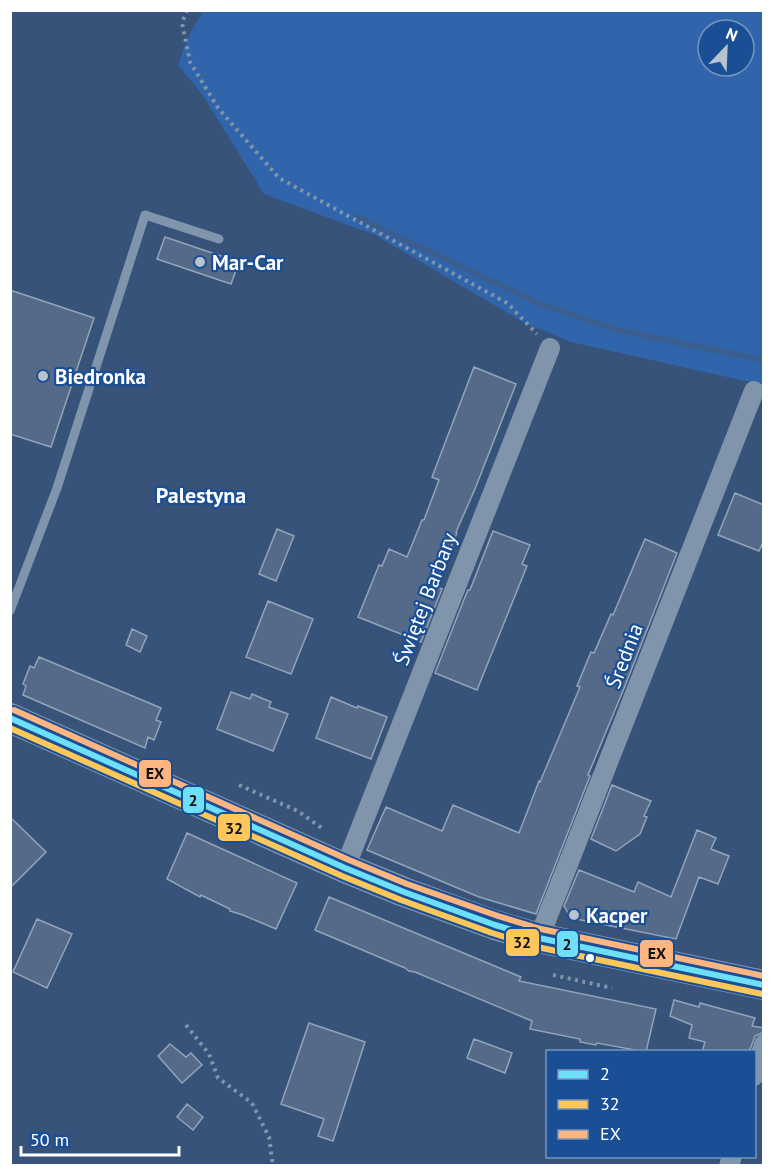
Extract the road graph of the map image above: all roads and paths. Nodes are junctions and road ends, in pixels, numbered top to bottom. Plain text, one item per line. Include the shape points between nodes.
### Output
1 (187, 10) edge
2 (219, 239) dead end
3 (550, 348) joint
4 (754, 392) dead end
5 (10, 611) edge
6 (10, 718) edge
7 (239, 785) dead end
8 (349, 859) junction
9 (539, 938) junction
10 (553, 975) dead end
11 (764, 985) edge
12 (612, 988) dead end
13 (186, 1025) dead end
14 (764, 1044) edge
15 (756, 1070) edge
16 (273, 1166) edge

1 - 3 path via 182,23 190,62 218,108 279,178 507,303
2 - 5 lane via 145,215 57,488
3 - 8 street, Świętej Barbary
4 - 9 street, Średnia
6 - 8 main road
7 - 8 path via 298,811
8 - 9 main road via 404,892
9 - 11 main road
10 - 12 path
13 - 16 path via 209,1054 218,1078 252,1103 269,1137
14 - 15 street

